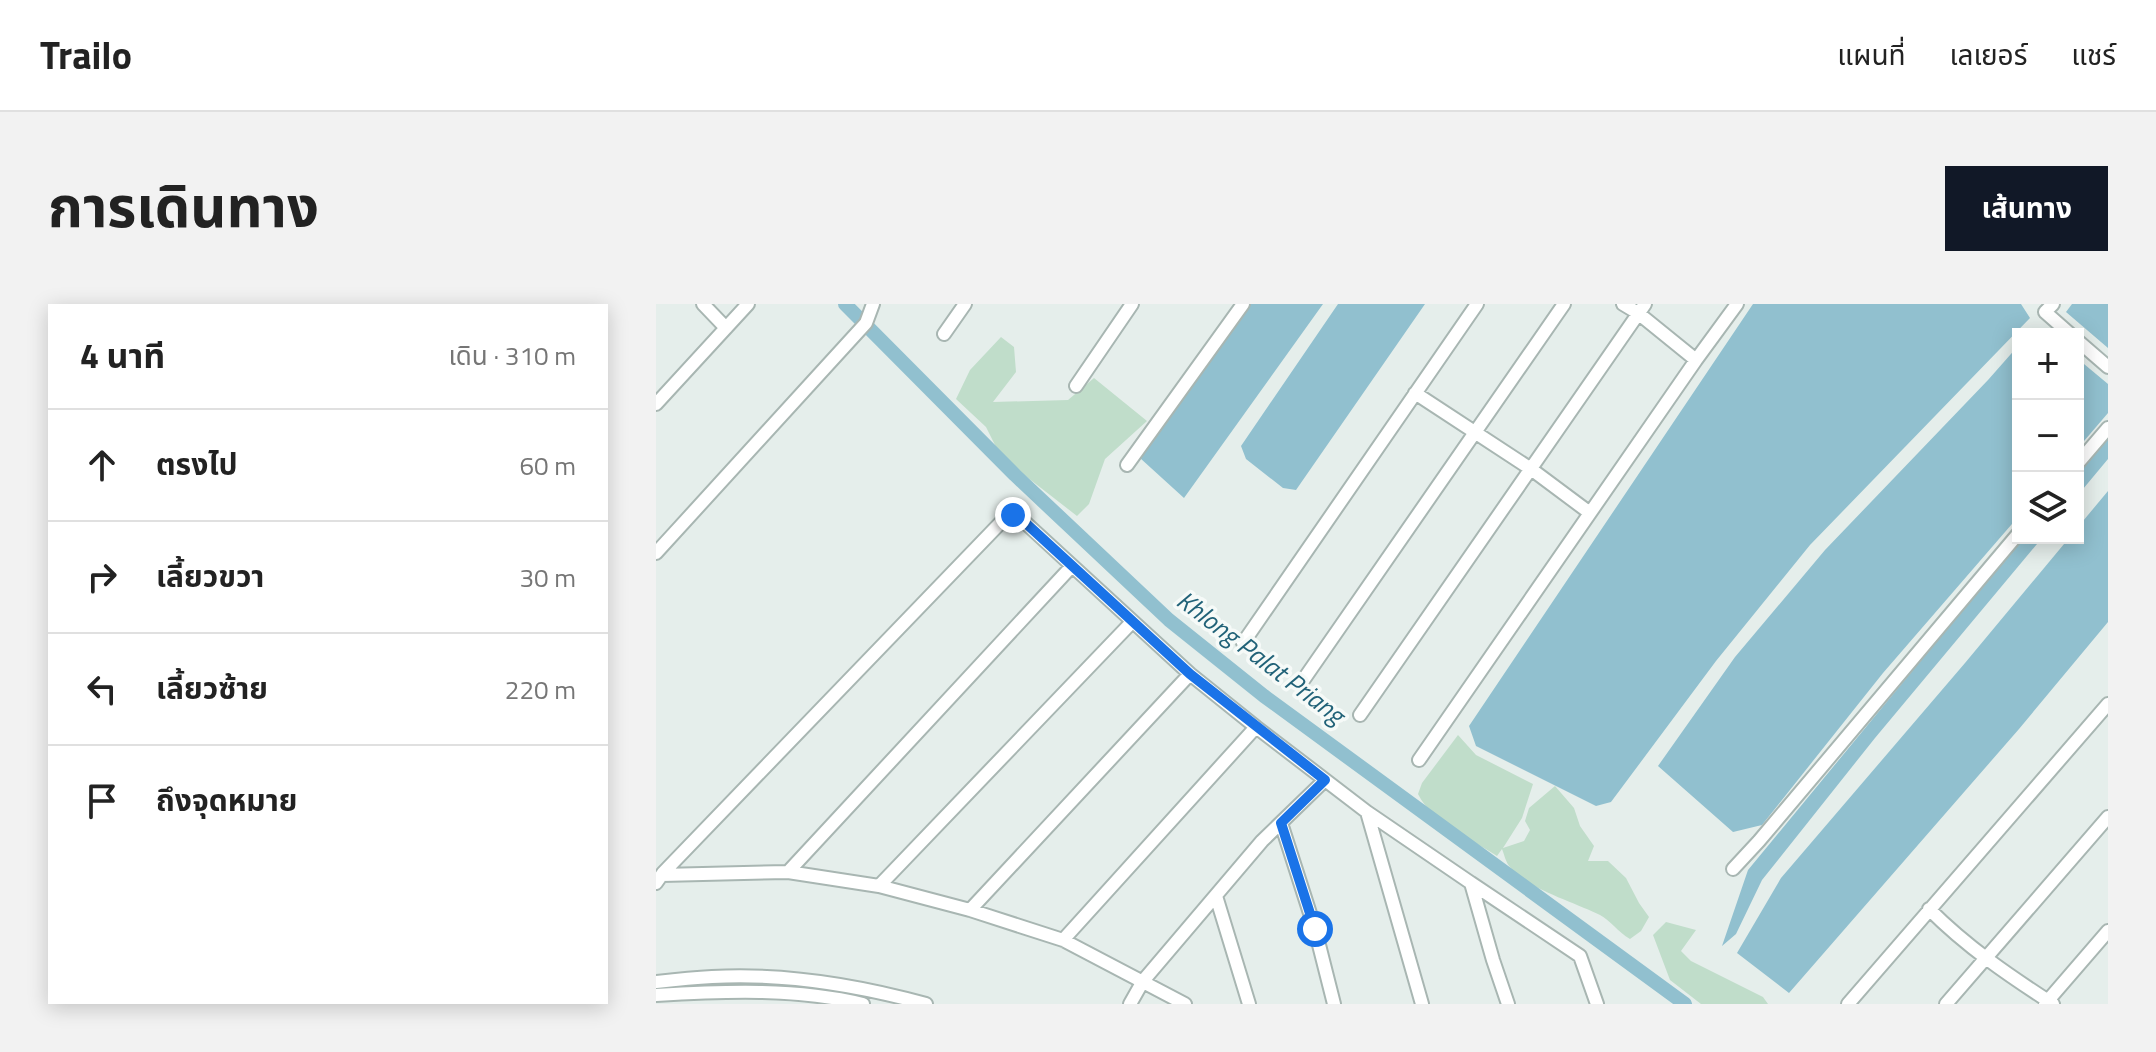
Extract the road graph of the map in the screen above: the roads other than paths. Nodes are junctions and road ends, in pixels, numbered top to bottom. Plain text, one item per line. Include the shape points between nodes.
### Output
1 (703, 304) edge
2 (748, 304) edge
3 (873, 304) edge
4 (965, 304) edge
5 (1132, 304) edge
6 (1243, 304) edge
7 (1477, 304) edge
8 (1564, 304) edge
9 (1623, 304) edge
10 (1737, 304) edge
11 (2053, 304) edge
12 (1641, 309) edge
13 (726, 328) junction
14 (2063, 328) edge
15 (944, 334) dead end
16 (2084, 346) edge
17 (1696, 360) junction
18 (2108, 367) edge
19 (1076, 386) dead end
20 (1415, 393) junction
21 (656, 404) edge
22 (2108, 428) edge
23 (1475, 432) junction
24 (2084, 456) edge
25 (1127, 465) dead end
26 (1531, 469) junction
27 (1590, 513) junction
28 (2012, 541) edge
29 (656, 553) edge
30 (1072, 566) junction
31 (1132, 622) junction
32 (1243, 643) dead end
33 (1190, 674) junction
34 (1304, 679) dead end
35 (2108, 704) edge
36 (1360, 715) dead end
37 (1256, 727) junction
38 (1419, 760) dead end
39 (1325, 780) junction
40 (1367, 812) junction
41 (2108, 817) edge
42 (1281, 823) junction
43 (1733, 869) dead end
44 (788, 872) junction
45 (659, 879) edge
46 (1471, 883) junction
47 (879, 886) junction
48 (1216, 896) junction
49 (1929, 909) junction
50 (970, 910) junction
51 (2108, 931) edge
52 (1063, 940) junction
53 (1984, 958) junction
54 (1143, 981) junction
55 (656, 982) edge
56 (656, 995) edge
57 (2048, 1003) edge
58 (863, 1004) edge
59 (926, 1004) edge
60 (1130, 1004) edge
61 (1185, 1004) edge
62 (1249, 1004) edge
63 (1334, 1004) edge
64 (1422, 1004) edge
65 (1508, 1004) edge
66 (1597, 1004) edge
67 (1848, 1004) edge
68 (1946, 1004) edge

1 - 13 street
2 - 13 street
3 - 29 street via 866,323
4 - 15 street
5 - 19 street
6 - 25 street
7 - 20 street
8 - 23 street
9 - 12 street
10 - 17 street
11 - 14 street via 2045,312
12 - 17 street
12 - 26 street
13 - 21 street
16 - 18 street
17 - 27 street
20 - 23 street
20 - 32 street
22 - 24 street
23 - 26 street
23 - 34 street
26 - 27 street
26 - 36 street
27 - 38 street
28 - 43 street
30 - 31 street
30 - 44 street
30 - 45 street via 1019,517 1008,515
31 - 33 street
31 - 47 street
33 - 37 street
33 - 50 street
35 - 49 street
37 - 39 street
37 - 52 street
39 - 40 street
39 - 42 street
40 - 46 street
40 - 64 street
41 - 53 street
42 - 48 street
42 - 63 street
44 - 45 street
44 - 47 street
46 - 65 street
46 - 66 street via 1580,956
47 - 50 street
48 - 54 street
48 - 62 street
49 - 53 street
49 - 67 street
50 - 52 street
51 - 57 street
52 - 54 street
53 - 57 street
53 - 68 street
54 - 60 street
54 - 61 street
55 - 59 street via 772,977
56 - 58 street via 766,993

